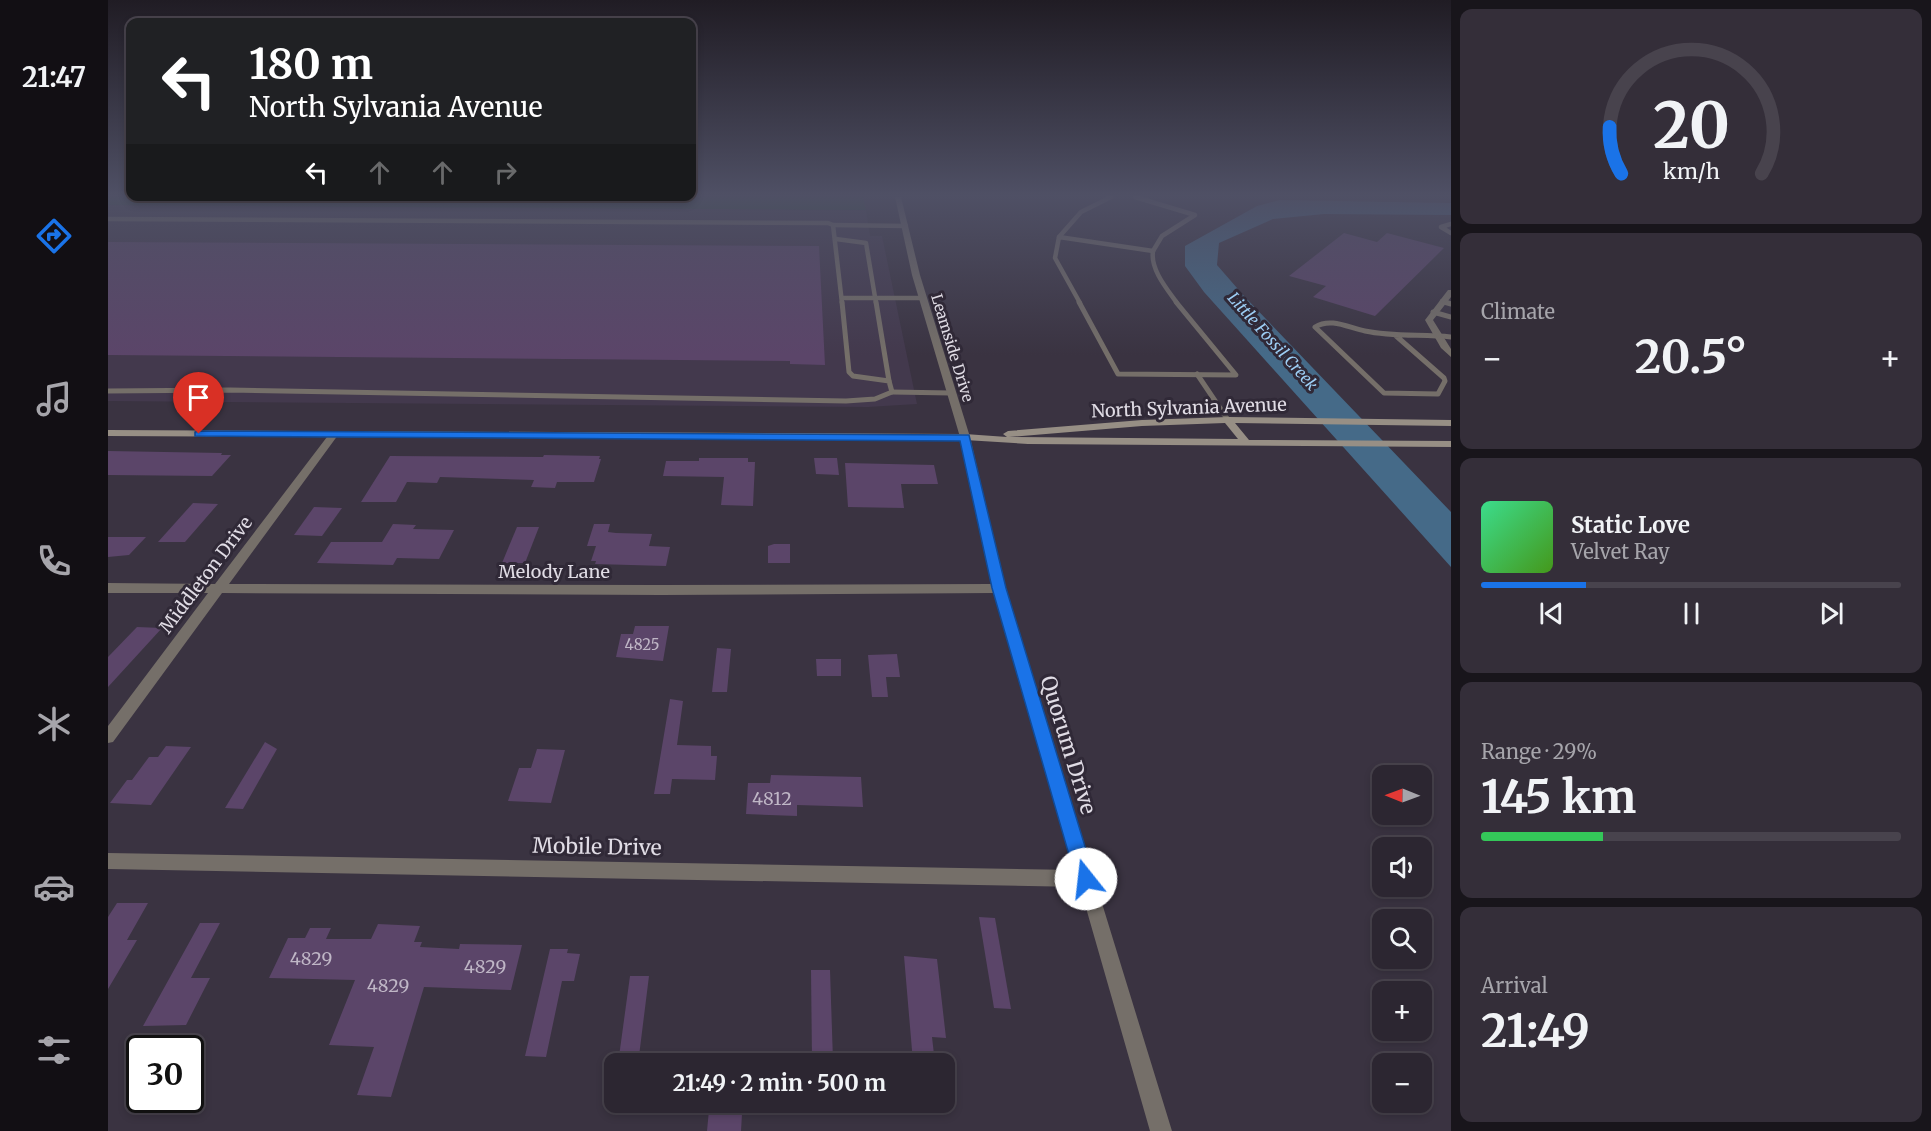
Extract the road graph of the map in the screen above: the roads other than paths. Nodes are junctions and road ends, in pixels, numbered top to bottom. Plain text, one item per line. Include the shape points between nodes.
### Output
1 (837, 250) edge
2 (867, 250) edge
3 (912, 250) edge
4 (1057, 250) edge
5 (1153, 250) edge
6 (1451, 292) edge
7 (923, 297) junction
8 (842, 298) junction
9 (876, 298) junction
10 (1442, 301) junction
11 (1451, 304) edge
12 (1433, 312) junction
13 (1451, 317) edge
14 (1395, 335) junction
15 (1439, 335) junction
16 (1451, 339) edge
17 (1451, 354) edge
18 (1197, 374) junction
19 (889, 381) junction
20 (108, 391) edge
21 (892, 392) junction
22 (951, 393) junction
23 (1228, 420) junction
24 (1451, 423) edge
25 (108, 433) edge
26 (333, 435) junction
27 (965, 437) junction
28 (1247, 444) junction
29 (1451, 444) edge
30 (108, 588) edge
31 (999, 588) junction
32 (216, 590) junction
33 (108, 737) edge
34 (108, 861) edge
35 (1086, 879) junction
36 (1161, 1131) edge

1 - 8 lane
2 - 9 lane
3 - 7 street, Leamside Drive
4 - 18 lane via 1055,258 1118,374
5 - 18 lane via 1156,271 1173,297 1236,375
6 - 10 street
7 - 9 lane
7 - 22 street, Leamside Drive
8 - 9 lane
8 - 19 lane via 849,372 853,376
9 - 19 lane
10 - 11 lane
10 - 12 street
12 - 13 lane
12 - 15 street via 1429,320
14 - 14 lane via 1444,378 1438,394 1384,393 1315,327 1334,323
14 - 15 lane
15 - 16 street
15 - 17 street via 1441,346
18 - 23 lane
19 - 21 lane
20 - 21 lane via 846,401 876,399
21 - 22 lane
22 - 27 street, Leamside Drive
23 - 24 street, North Sylvania Avenue
23 - 27 street, North Sylvania Avenue
23 - 28 street
25 - 26 street, North Sylvania Avenue
26 - 27 street, North Sylvania Avenue
26 - 32 street, Middleton Drive
27 - 28 street, North Sylvania Avenue
27 - 31 street, Quorum Drive
28 - 29 street, North Sylvania Avenue
30 - 32 street, Melody Lane
31 - 32 street, Melody Lane
31 - 35 street, Quorum Drive
32 - 33 street, Middleton Drive
34 - 35 street, Mobile Drive
35 - 36 street, Quorum Drive

